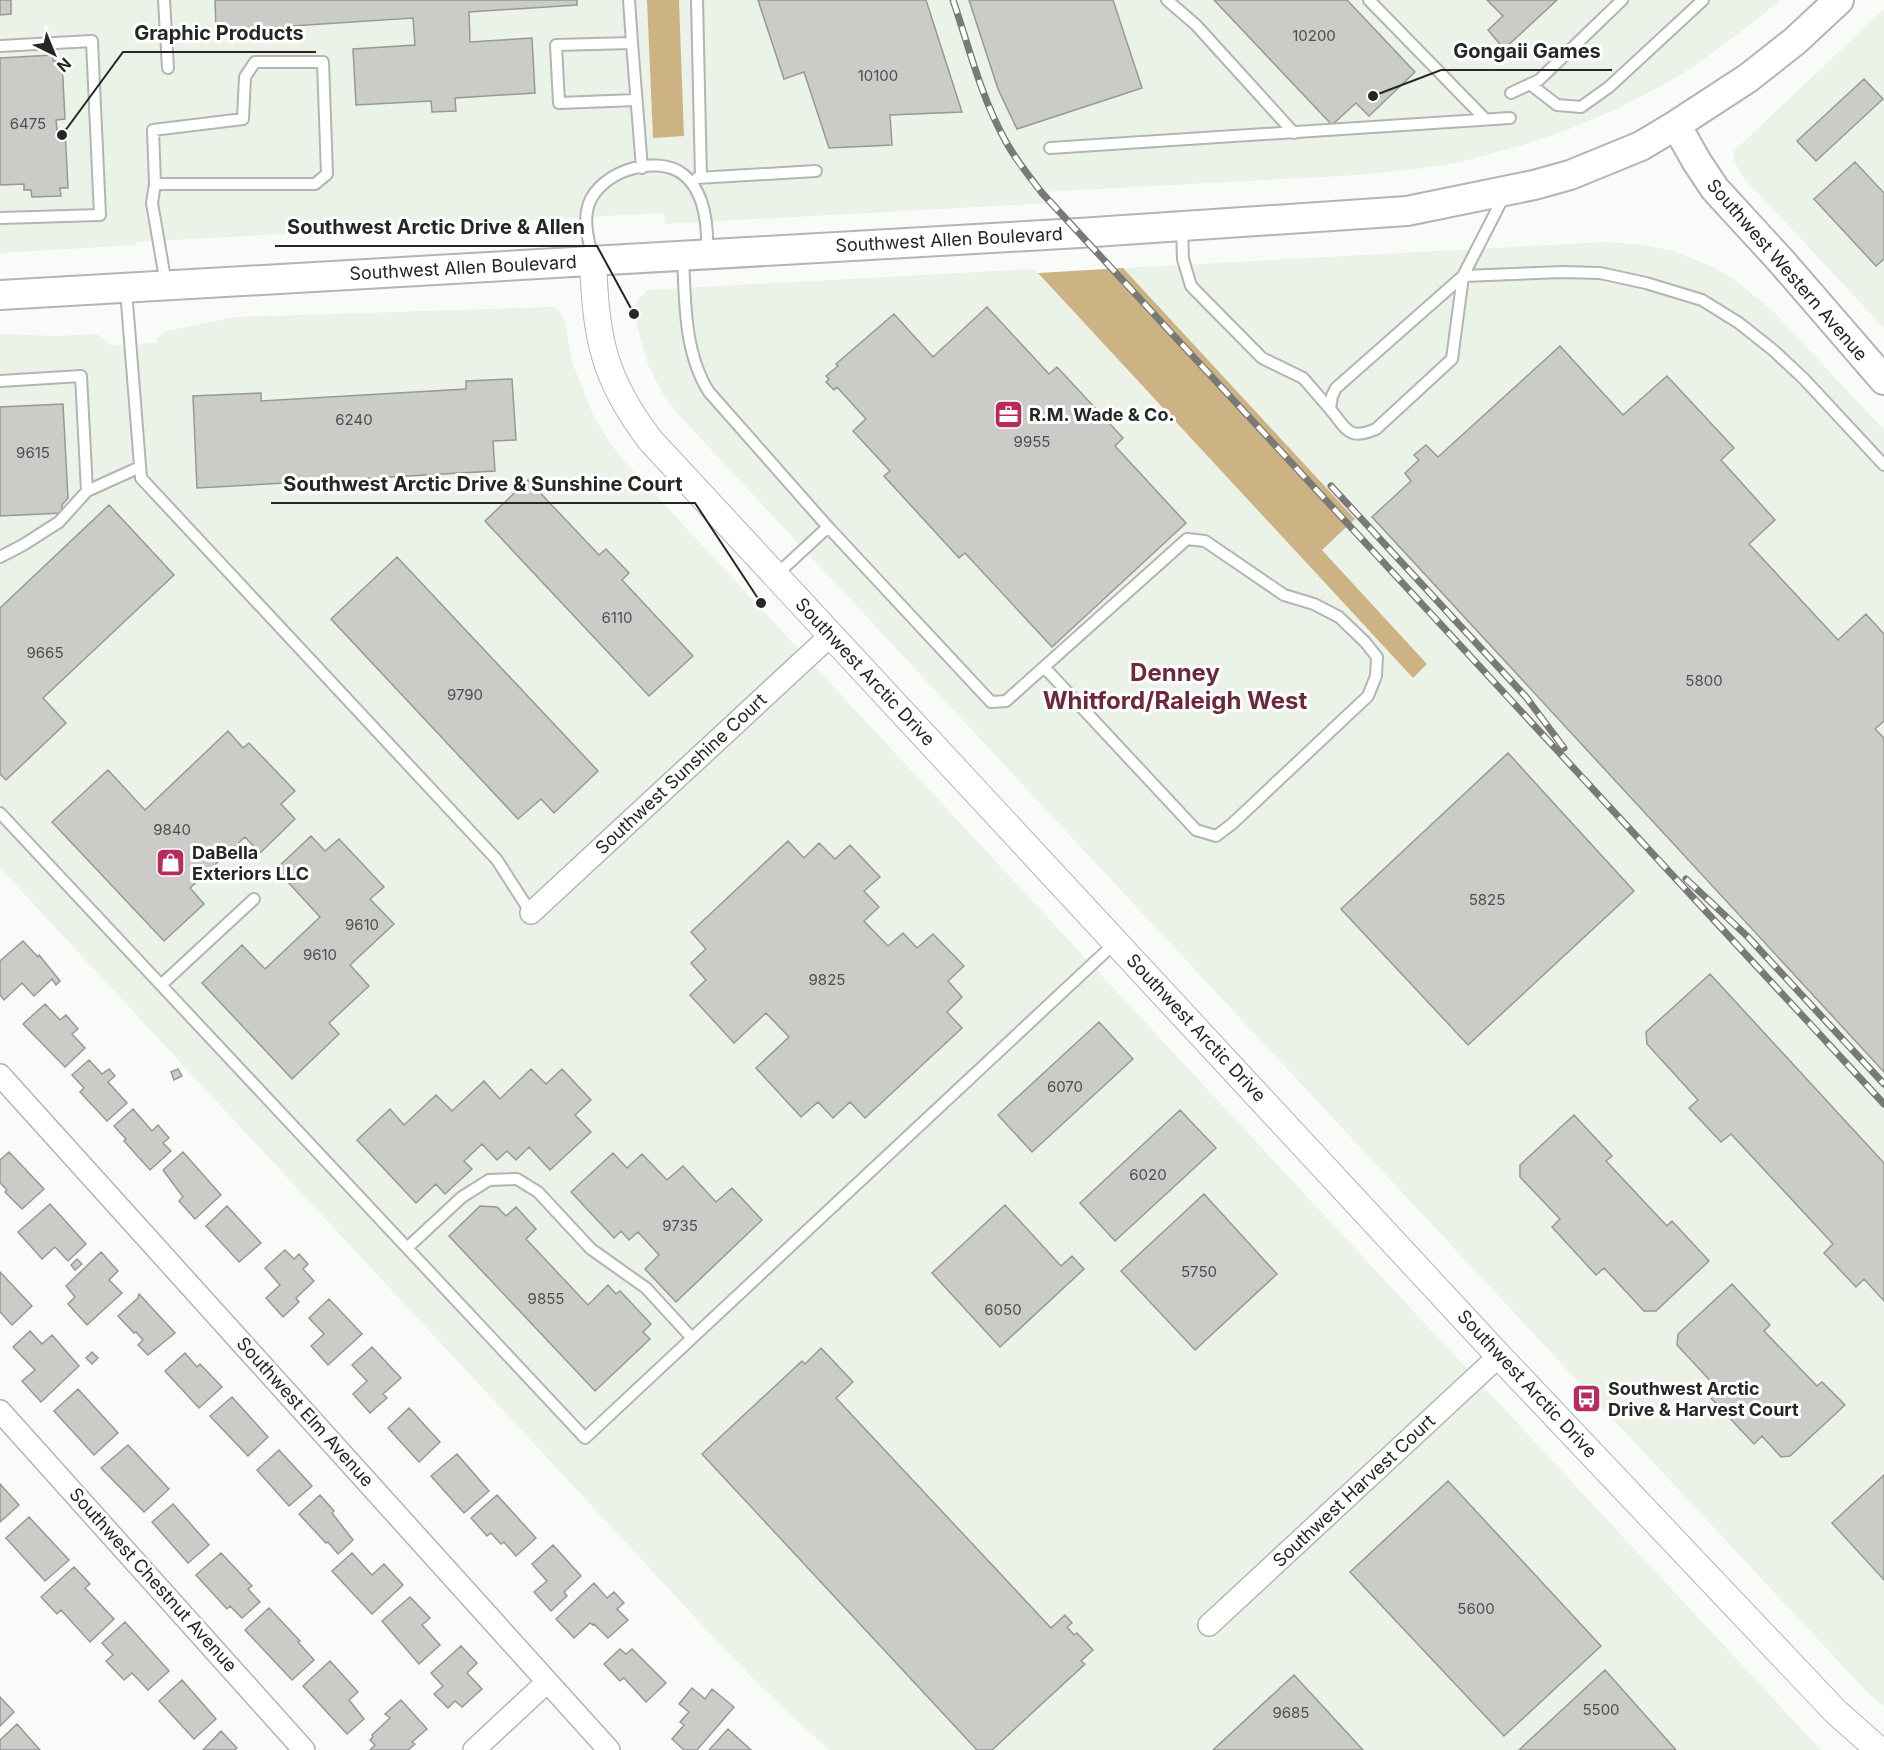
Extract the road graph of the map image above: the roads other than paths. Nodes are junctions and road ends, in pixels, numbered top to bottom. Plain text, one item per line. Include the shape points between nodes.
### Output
1 (164, 0) edge
2 (629, 0) edge
3 (697, 0) edge
4 (1167, 0) edge
5 (1369, 0) edge
6 (1622, 0) edge
7 (1703, 0) edge
8 (1839, 0) edge
9 (632, 43) junction
10 (0, 46) edge
11 (168, 68) dead end
12 (1530, 84) junction
13 (1511, 93) dead end
14 (636, 100) junction
15 (1510, 118) dead end
16 (1485, 119) junction
17 (1676, 125) junction
18 (1294, 133) junction
19 (1050, 148) dead end
20 (642, 168) junction
21 (816, 171) dead end
22 (701, 177) junction
23 (687, 178) junction
24 (155, 184) junction
25 (1506, 192) junction
26 (0, 218) edge
27 (1182, 226) junction
28 (695, 254) junction
29 (593, 261) junction
30 (1463, 276) junction
31 (166, 284) junction
32 (126, 287) junction
33 (0, 295) edge
34 (1884, 380) edge
35 (0, 381) edge
36 (1330, 409) junction
37 (1884, 465) edge
38 (140, 467) junction
39 (87, 491) junction
40 (828, 527) junction
41 (0, 557) edge
42 (776, 576) junction
43 (831, 635) junction
44 (1044, 667) junction
45 (0, 813) edge
46 (255, 899) dead end
47 (531, 913) joint
48 (1116, 942) junction
49 (161, 985) junction
50 (0, 1075) edge
51 (407, 1248) junction
52 (692, 1338) junction
53 (1499, 1356) junction
54 (0, 1411) edge
55 (1209, 1625) dead end
56 (547, 1682) junction
57 (304, 1750) edge
58 (474, 1750) edge
59 (609, 1750) edge
60 (1879, 1750) edge

1 - 11 lane
2 - 9 lane
3 - 22 lane
4 - 18 lane via 1196,25
5 - 16 lane
6 - 12 lane via 1539,80
7 - 12 lane via 1609,87 1581,107 1557,105
8 - 17 main road, Southwest Allen Boulevard via 1748,78
9 - 14 lane
9 - 14 lane via 556,45 559,103
10 - 26 lane via 92,41 100,215
12 - 13 lane
14 - 20 lane
15 - 16 lane
16 - 18 lane
17 - 25 main road, Southwest Allen Boulevard via 1641,146 1587,168
17 - 34 main road, Southwest Western Avenue via 1715,189
18 - 19 lane
20 - 23 lane via 667,167
20 - 29 lane via 607,179 590,201 586,225
21 - 22 lane
22 - 23 lane
23 - 28 lane via 703,208 708,234
24 - 24 lane via 315,184 327,174 323,62 255,62 244,77 243,119 153,130
24 - 31 lane via 152,203
25 - 27 main road, Southwest Allen Boulevard via 1388,213
25 - 30 lane
27 - 28 main road, Southwest Allen Boulevard
27 - 36 lane via 1183,260 1191,286 1262,358 1303,378
28 - 29 main road, Southwest Allen Boulevard
28 - 40 lane via 685,299 693,359 702,381
29 - 31 main road, Southwest Allen Boulevard
29 - 42 street, Southwest Arctic Drive via 594,301 605,362 627,409 651,441
30 - 36 lane via 1336,388
30 - 36 lane via 1452,359 1376,429 1360,436 1351,434
30 - 37 lane via 1600,273 1702,300 1773,350
31 - 32 main road, Southwest Allen Boulevard
32 - 33 main road, Southwest Allen Boulevard
32 - 38 lane
35 - 39 lane via 81,376
38 - 39 lane
38 - 47 lane via 141,478 497,860
39 - 41 lane via 59,522
40 - 42 lane
40 - 44 lane via 991,702 1006,701
42 - 43 street, Southwest Arctic Drive
43 - 47 street, Southwest Sunshine Court
43 - 48 street, Southwest Arctic Drive
44 - 44 lane via 1187,539 1205,541 1284,595 1314,603 1339,617 1377,657 1376,676 1368,696 1216,836 1196,830
45 - 49 lane
46 - 49 lane
48 - 52 lane
48 - 53 street, Southwest Arctic Drive
49 - 51 lane
50 - 56 street, Southwest Elm Avenue
51 - 52 lane via 462,1197 489,1180 517,1179 538,1192 591,1249 646,1288
51 - 52 lane via 585,1438
53 - 55 street, Southwest Harvest Court
53 - 60 street, Southwest Arctic Drive via 1836,1712
54 - 57 street, Southwest Chestnut Avenue
56 - 58 street
56 - 59 street, Southwest Elm Avenue

